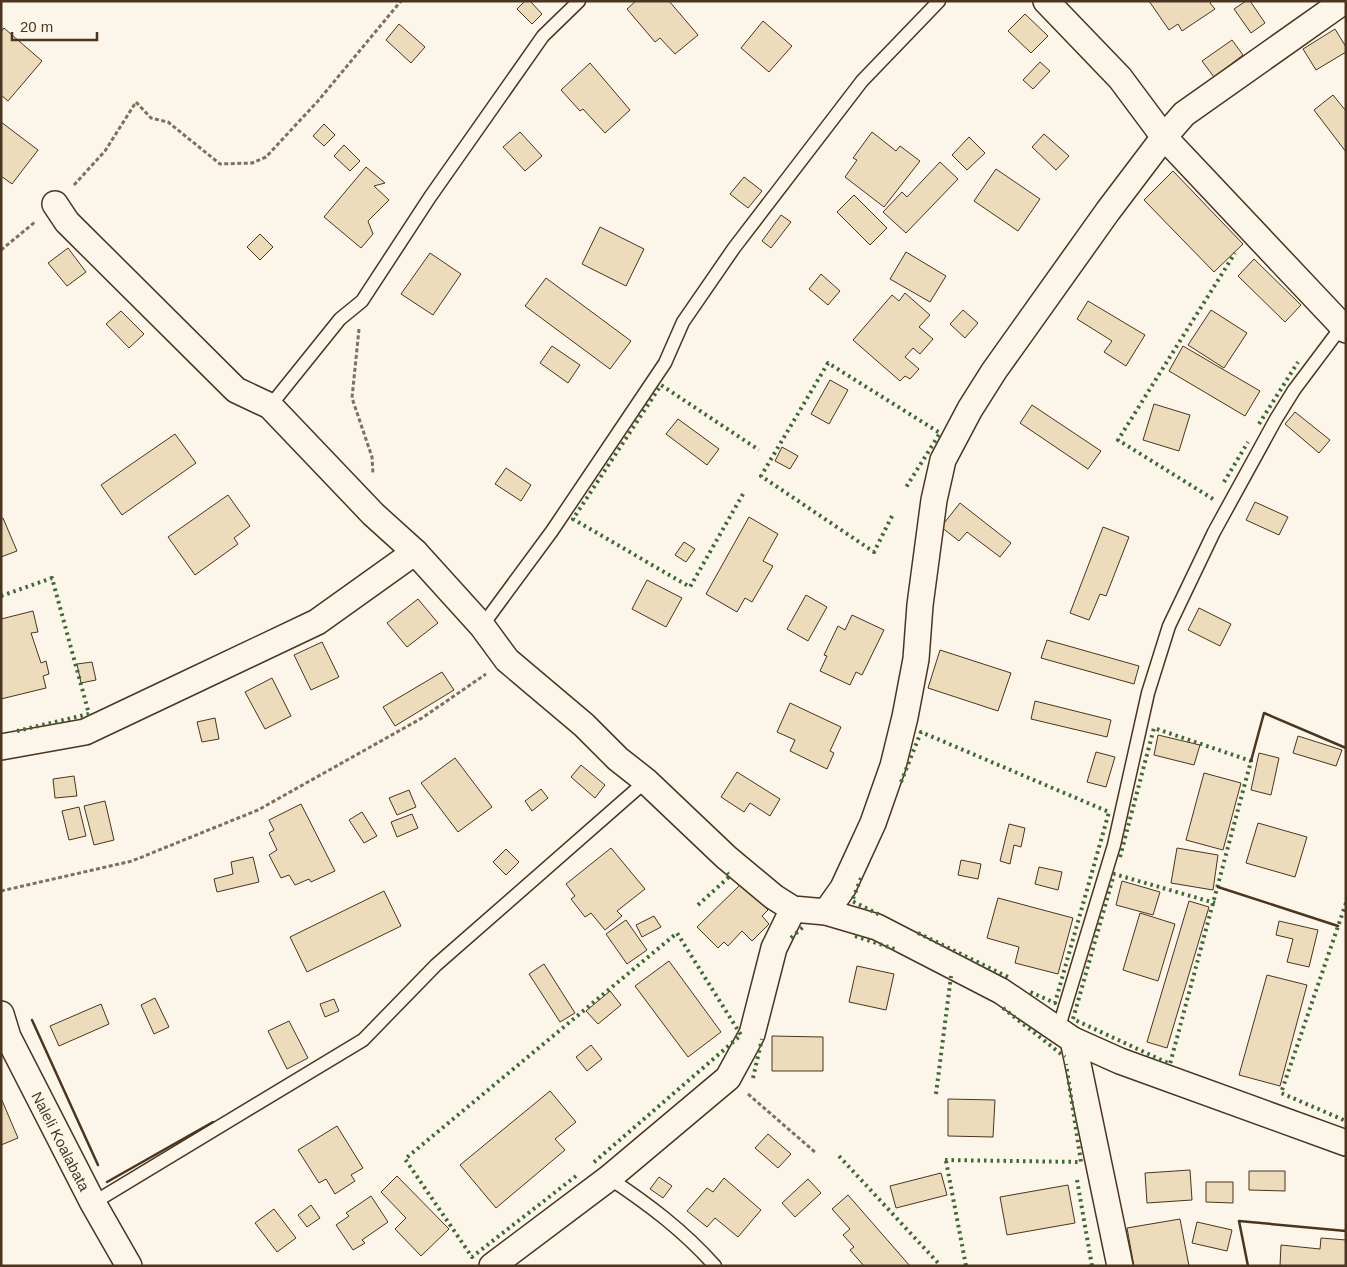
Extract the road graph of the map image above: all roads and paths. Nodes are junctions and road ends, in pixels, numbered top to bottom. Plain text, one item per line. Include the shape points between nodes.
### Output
1 (401, 1) edge
2 (579, 1) edge
3 (938, 1) edge
4 (1046, 1) edge
5 (1344, 1) edge
6 (1164, 137) junction
7 (55, 204) junction
8 (1, 250) edge
9 (362, 301) junction
10 (1344, 328) edge
11 (270, 406) junction
12 (373, 514) junction
13 (415, 552) junction
14 (482, 626) junction
15 (507, 660) junction
16 (1, 747) edge
17 (646, 781) junction
18 (1, 891) edge
19 (793, 909) junction
20 (826, 912) junction
21 (4, 1030) edge
22 (1066, 1035) junction
23 (728, 1078) junction
24 (1346, 1143) edge
25 (816, 1153) dead end
26 (609, 1178) junction
27 (93, 1203) junction
28 (129, 1266) edge
29 (492, 1266) edge
30 (715, 1266) edge
31 (1120, 1266) edge

1 - 7 path via 318,101 266,157 252,163 220,164 168,122 150,118 136,102 105,151
2 - 9 lane via 543,36
3 - 14 lane via 862,81 734,248 684,322 665,363 552,530
4 - 6 street via 1120,78
5 - 6 street via 1184,114
6 - 10 street
6 - 20 street via 994,371 943,460 920,605 916,659 897,750 873,823 843,888
7 - 8 path
7 - 11 street via 66,222 236,390
9 - 11 lane via 340,319
9 - 12 path via 352,398 372,457
10 - 22 lane via 1294,390 1276,419 1214,532 1170,626 1148,693
11 - 12 street
12 - 13 street
13 - 14 street
13 - 16 street via 317,622 85,732
14 - 15 street
15 - 17 street
15 - 18 path via 422,718 258,810 132,861
17 - 19 street via 740,869
17 - 27 lane via 436,965 363,1040
19 - 20 street
19 - 23 street via 774,948 752,1034
20 - 22 street via 893,934 1001,991
21 - 27 street, Naleli Koalabata
22 - 24 street via 1120,1060
22 - 31 street
23 - 25 path
23 - 26 street
26 - 29 street
26 - 30 lane via 654,1208 691,1239
27 - 28 street, Naleli Koalabata

